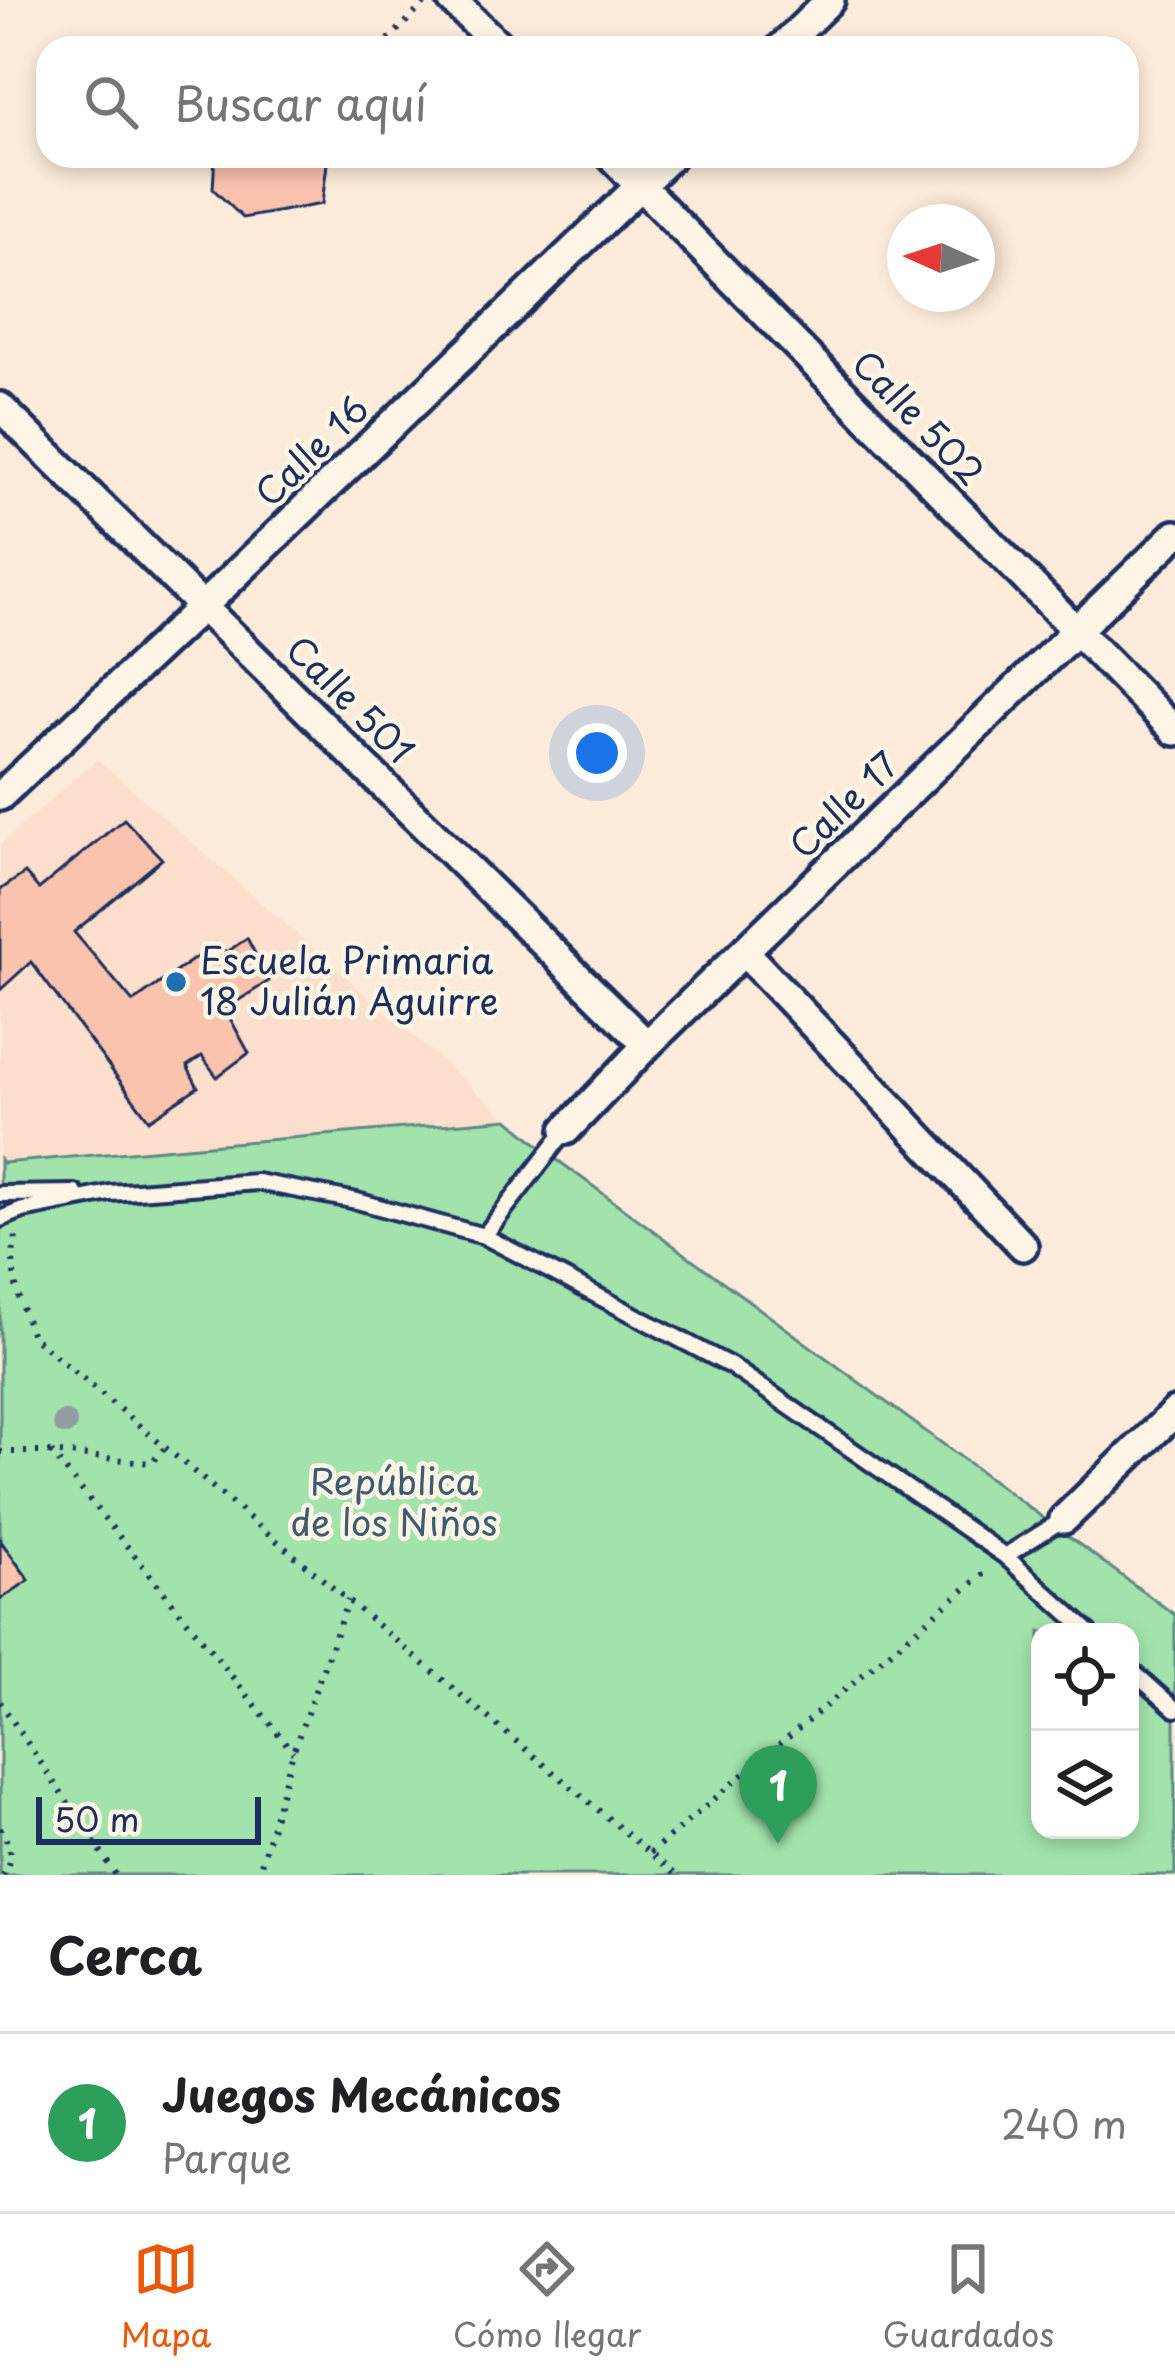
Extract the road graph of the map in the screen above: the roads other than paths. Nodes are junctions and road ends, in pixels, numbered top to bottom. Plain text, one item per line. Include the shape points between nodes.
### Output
1 (452, 0) edge
2 (830, 0) edge
3 (489, 36) edge
4 (793, 36) edge
5 (623, 168) edge
6 (659, 168) edge
7 (641, 186) junction
8 (0, 407) edge
9 (1175, 535) edge
10 (204, 605) junction
11 (1076, 632) junction
12 (1175, 731) edge
13 (0, 796) edge
14 (744, 952) junction
15 (647, 1046) junction
16 (566, 1130) joint
17 (110, 1192) junction
18 (0, 1194) edge
19 (0, 1219) edge
20 (484, 1236) junction
21 (1023, 1246) dead end
22 (1175, 1412) edge
23 (1064, 1519) joint
24 (1005, 1556) junction
25 (1079, 1623) edge
26 (1139, 1677) edge
27 (1175, 1709) edge

1 - 3 street
2 - 4 street
5 - 7 street, Calle 502
6 - 7 street, Calle 16
7 - 10 street, Calle 16
7 - 11 street, Calle 502
8 - 10 street, Calle 501
9 - 11 street, Calle 17
10 - 13 street, Calle 16
10 - 15 street, Calle 501
11 - 12 street, Calle 502
11 - 14 street, Calle 17
14 - 15 street, Calle 17
14 - 21 street
15 - 16 street, Calle 17
16 - 20 lane
17 - 18 lane
17 - 19 lane
17 - 20 lane via 257,1183
20 - 24 lane via 731,1366
22 - 23 street
23 - 24 lane
24 - 25 lane
26 - 27 lane

